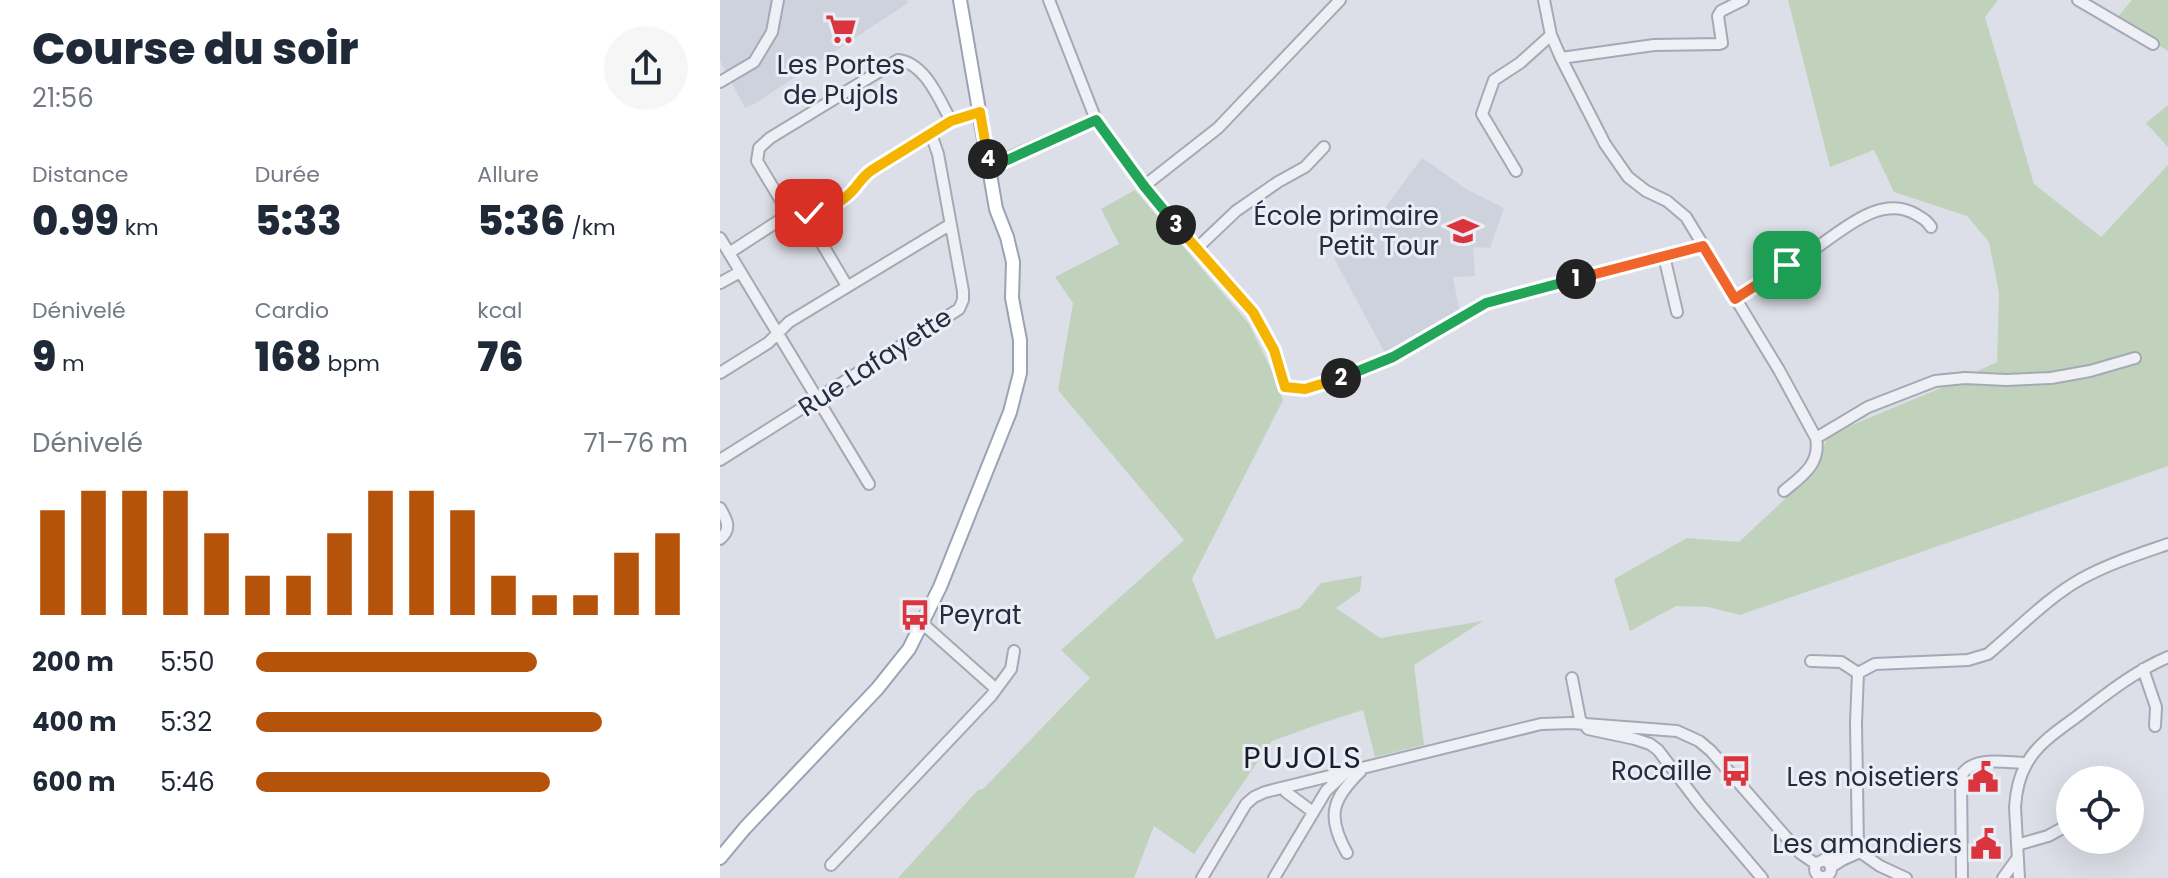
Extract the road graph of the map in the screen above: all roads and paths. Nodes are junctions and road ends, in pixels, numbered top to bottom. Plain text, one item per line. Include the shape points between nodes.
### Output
1 (778, 0) edge
2 (960, 0) edge
3 (1049, 0) edge
4 (1340, 0) edge
5 (1544, 0) edge
6 (1743, 0) edge
7 (2078, 0) edge
8 (1551, 35) junction
9 (2153, 44) dead end
10 (1561, 58) junction
11 (720, 82) edge
12 (980, 112) junction
13 (1096, 120) junction
14 (951, 121) junction
15 (931, 134) junction
16 (1324, 147) dead end
17 (989, 166) junction
18 (1516, 171) dead end
19 (1144, 186) junction
20 (809, 213) junction
21 (789, 214) junction
22 (951, 224) junction
23 (1931, 227) dead end
24 (720, 238) edge
25 (1703, 246) junction
26 (1196, 249) junction
27 (729, 253) junction
28 (1664, 256) junction
29 (740, 272) junction
30 (720, 283) edge
31 (847, 286) junction
32 (1735, 299) junction
33 (1677, 312) dead end
34 (778, 334) junction
35 (2135, 358) dead end
36 (720, 373) edge
37 (818, 399) junction
38 (1816, 438) junction
39 (720, 460) edge
40 (869, 484) dead end
41 (1784, 491) dead end
42 (720, 508) edge
43 (720, 539) edge
44 (2168, 544) edge
45 (923, 624) junction
46 (1014, 651) dead end
47 (2168, 657) edge
48 (1811, 661) dead end
49 (2143, 669) junction
50 (1858, 673) junction
51 (1572, 678) dead end
52 (996, 689) junction
53 (1585, 724) junction
54 (2155, 726) dead end
55 (2027, 763) junction
56 (1363, 769) junction
57 (1344, 774) junction
58 (1285, 789) junction
59 (1313, 812) junction
60 (2056, 832) edge
61 (2017, 845) junction
62 (1859, 849) junction
63 (1347, 853) dead end
64 (720, 858) edge
65 (2017, 859) junction
66 (831, 865) dead end
67 (1822, 871) edge
68 (1202, 878) edge
69 (1274, 878) edge
70 (1762, 878) edge
71 (1906, 878) edge
72 (1962, 878) edge
73 (2003, 878) edge
74 (2019, 878) edge

1 - 11 street via 772,32 754,62
2 - 12 main road
3 - 13 street
4 - 19 street via 1218,128
5 - 8 street
6 - 10 street via 1718,16 1719,44 1654,45
7 - 9 street
8 - 10 street
8 - 18 street via 1494,80 1482,114
10 - 25 street via 1628,177 1686,217
12 - 14 street
12 - 17 main road
13 - 17 street
13 - 19 street
14 - 15 street
14 - 21 street via 919,68 898,60 879,70 759,148 757,161
15 - 20 street via 866,174 847,196
15 - 22 street, Rue Lafayette
16 - 26 street via 1305,167 1236,211
17 - 45 main road via 1013,262 1020,373 1010,412
19 - 26 street
20 - 21 street
20 - 31 street
21 - 27 street
22 - 31 street
22 - 37 street, Rue Lafayette via 963,291 959,309
23 - 32 street via 1910,211 1888,209 1862,216
24 - 27 street
25 - 28 street
25 - 32 street
26 - 28 street via 1253,312 1274,350 1285,387 1305,389 1393,357 1486,303
27 - 29 street
28 - 33 street
29 - 30 street
29 - 34 street
31 - 34 street
32 - 38 street
34 - 36 street
34 - 37 street
35 - 38 street via 2051,378 1935,381 1868,407
37 - 39 street, Rue Lafayette
37 - 40 street
38 - 41 street via 1813,464
42 - 43 street via 728,524
44 - 50 street via 2081,579 1988,654 1968,660 1875,664
45 - 52 street
45 - 64 main road via 877,689
46 - 52 street via 1011,669
47 - 49 street
48 - 50 street via 1841,662
49 - 54 street via 2156,707
49 - 55 street via 2044,742
50 - 62 street
51 - 53 street
52 - 66 street
53 - 56 street via 1527,726
53 - 67 street via 1677,731 1699,741
53 - 70 street via 1658,750
55 - 61 street via 2016,795
55 - 72 street via 1980,763 1961,776
56 - 57 street
56 - 63 street via 1334,807 1334,825
57 - 58 street
57 - 59 street
58 - 59 street
58 - 68 street via 1265,792 1246,804
59 - 69 street
60 - 61 street
61 - 65 street
62 - 67 street
62 - 71 street
65 - 73 street
65 - 74 street

